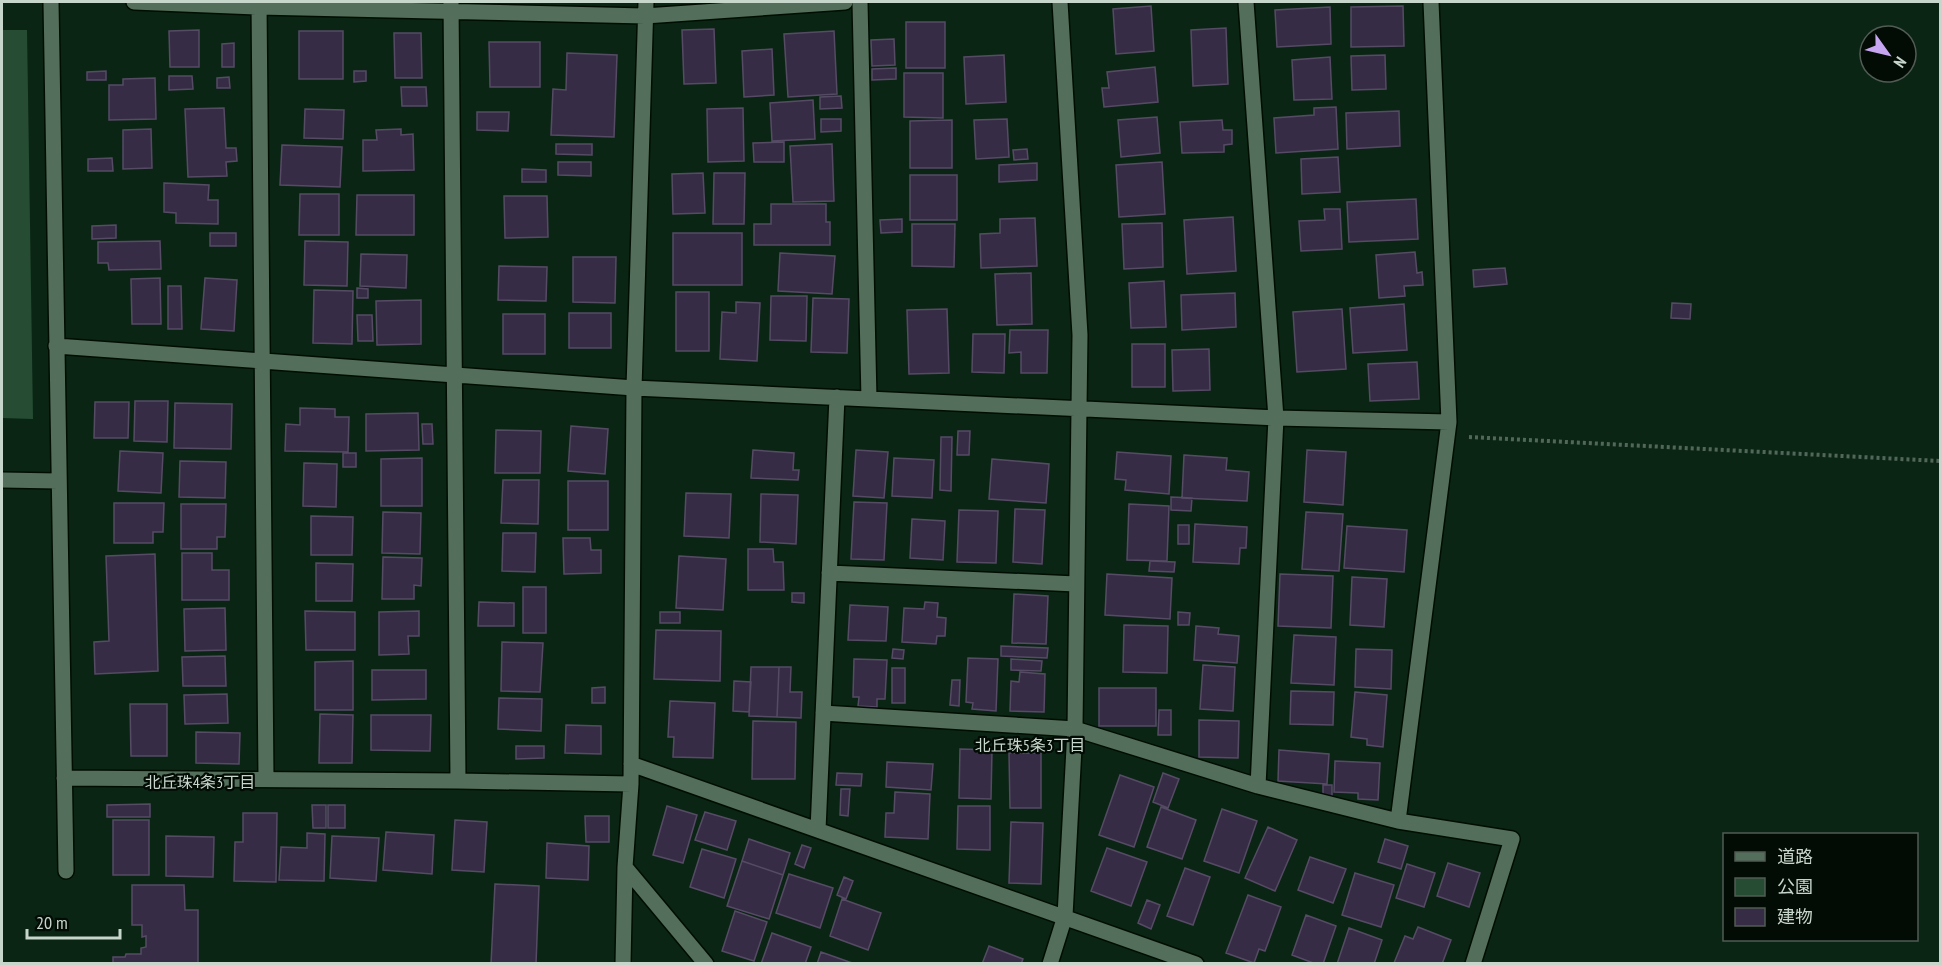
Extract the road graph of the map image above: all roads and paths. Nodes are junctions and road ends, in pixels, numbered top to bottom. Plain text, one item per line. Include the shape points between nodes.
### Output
1 (51, 2) edge
2 (134, 2) edge
3 (845, 2) edge
4 (860, 2) edge
5 (1060, 2) edge
6 (1246, 2) edge
7 (1431, 2) edge
8 (259, 4) edge
9 (451, 6) edge
10 (646, 9) edge
11 (56, 346) junction
12 (263, 361) junction
13 (454, 376) junction
14 (634, 388) junction
15 (837, 397) junction
16 (869, 399) junction
17 (1079, 408) junction
18 (1276, 418) junction
19 (1448, 429) junction
20 (1941, 461) edge
21 (2, 480) edge
22 (58, 481) junction
23 (829, 573) junction
24 (1076, 584) junction
25 (823, 713) junction
26 (1075, 729) junction
27 (631, 764) junction
28 (64, 778) junction
29 (266, 779) junction
30 (458, 781) junction
31 (631, 784) junction
32 (1258, 786) junction
33 (1398, 821) junction
34 (818, 830) junction
35 (624, 867) junction
36 (66, 871) dead end
37 (1065, 916) junction
38 (623, 963) edge
39 (706, 963) edge
40 (1050, 963) edge
41 (1196, 963) edge
42 (1473, 963) edge

1 - 11 street
2 - 8 street
3 - 10 street
4 - 16 street
5 - 17 street via 1080,335
6 - 18 street
7 - 19 street
8 - 9 street
8 - 12 street
9 - 10 street
9 - 13 street
10 - 14 street
11 - 12 street
11 - 22 street
12 - 13 street
12 - 29 street
13 - 14 street
13 - 30 street
14 - 15 street
14 - 27 street
15 - 16 street
15 - 23 street
16 - 17 street
17 - 18 street
17 - 24 street
18 - 19 street
18 - 32 street
19 - 20 path
19 - 33 street
21 - 22 street
22 - 28 street
23 - 24 street
23 - 25 street
24 - 26 street
25 - 26 street
25 - 34 street
26 - 32 street
26 - 37 street
27 - 31 street
27 - 34 street
28 - 29 street
28 - 36 street
29 - 30 street
30 - 31 street
31 - 35 street
32 - 33 street
33 - 42 street via 1512,839
34 - 37 street
35 - 38 street
35 - 39 street
37 - 40 street
37 - 41 street

